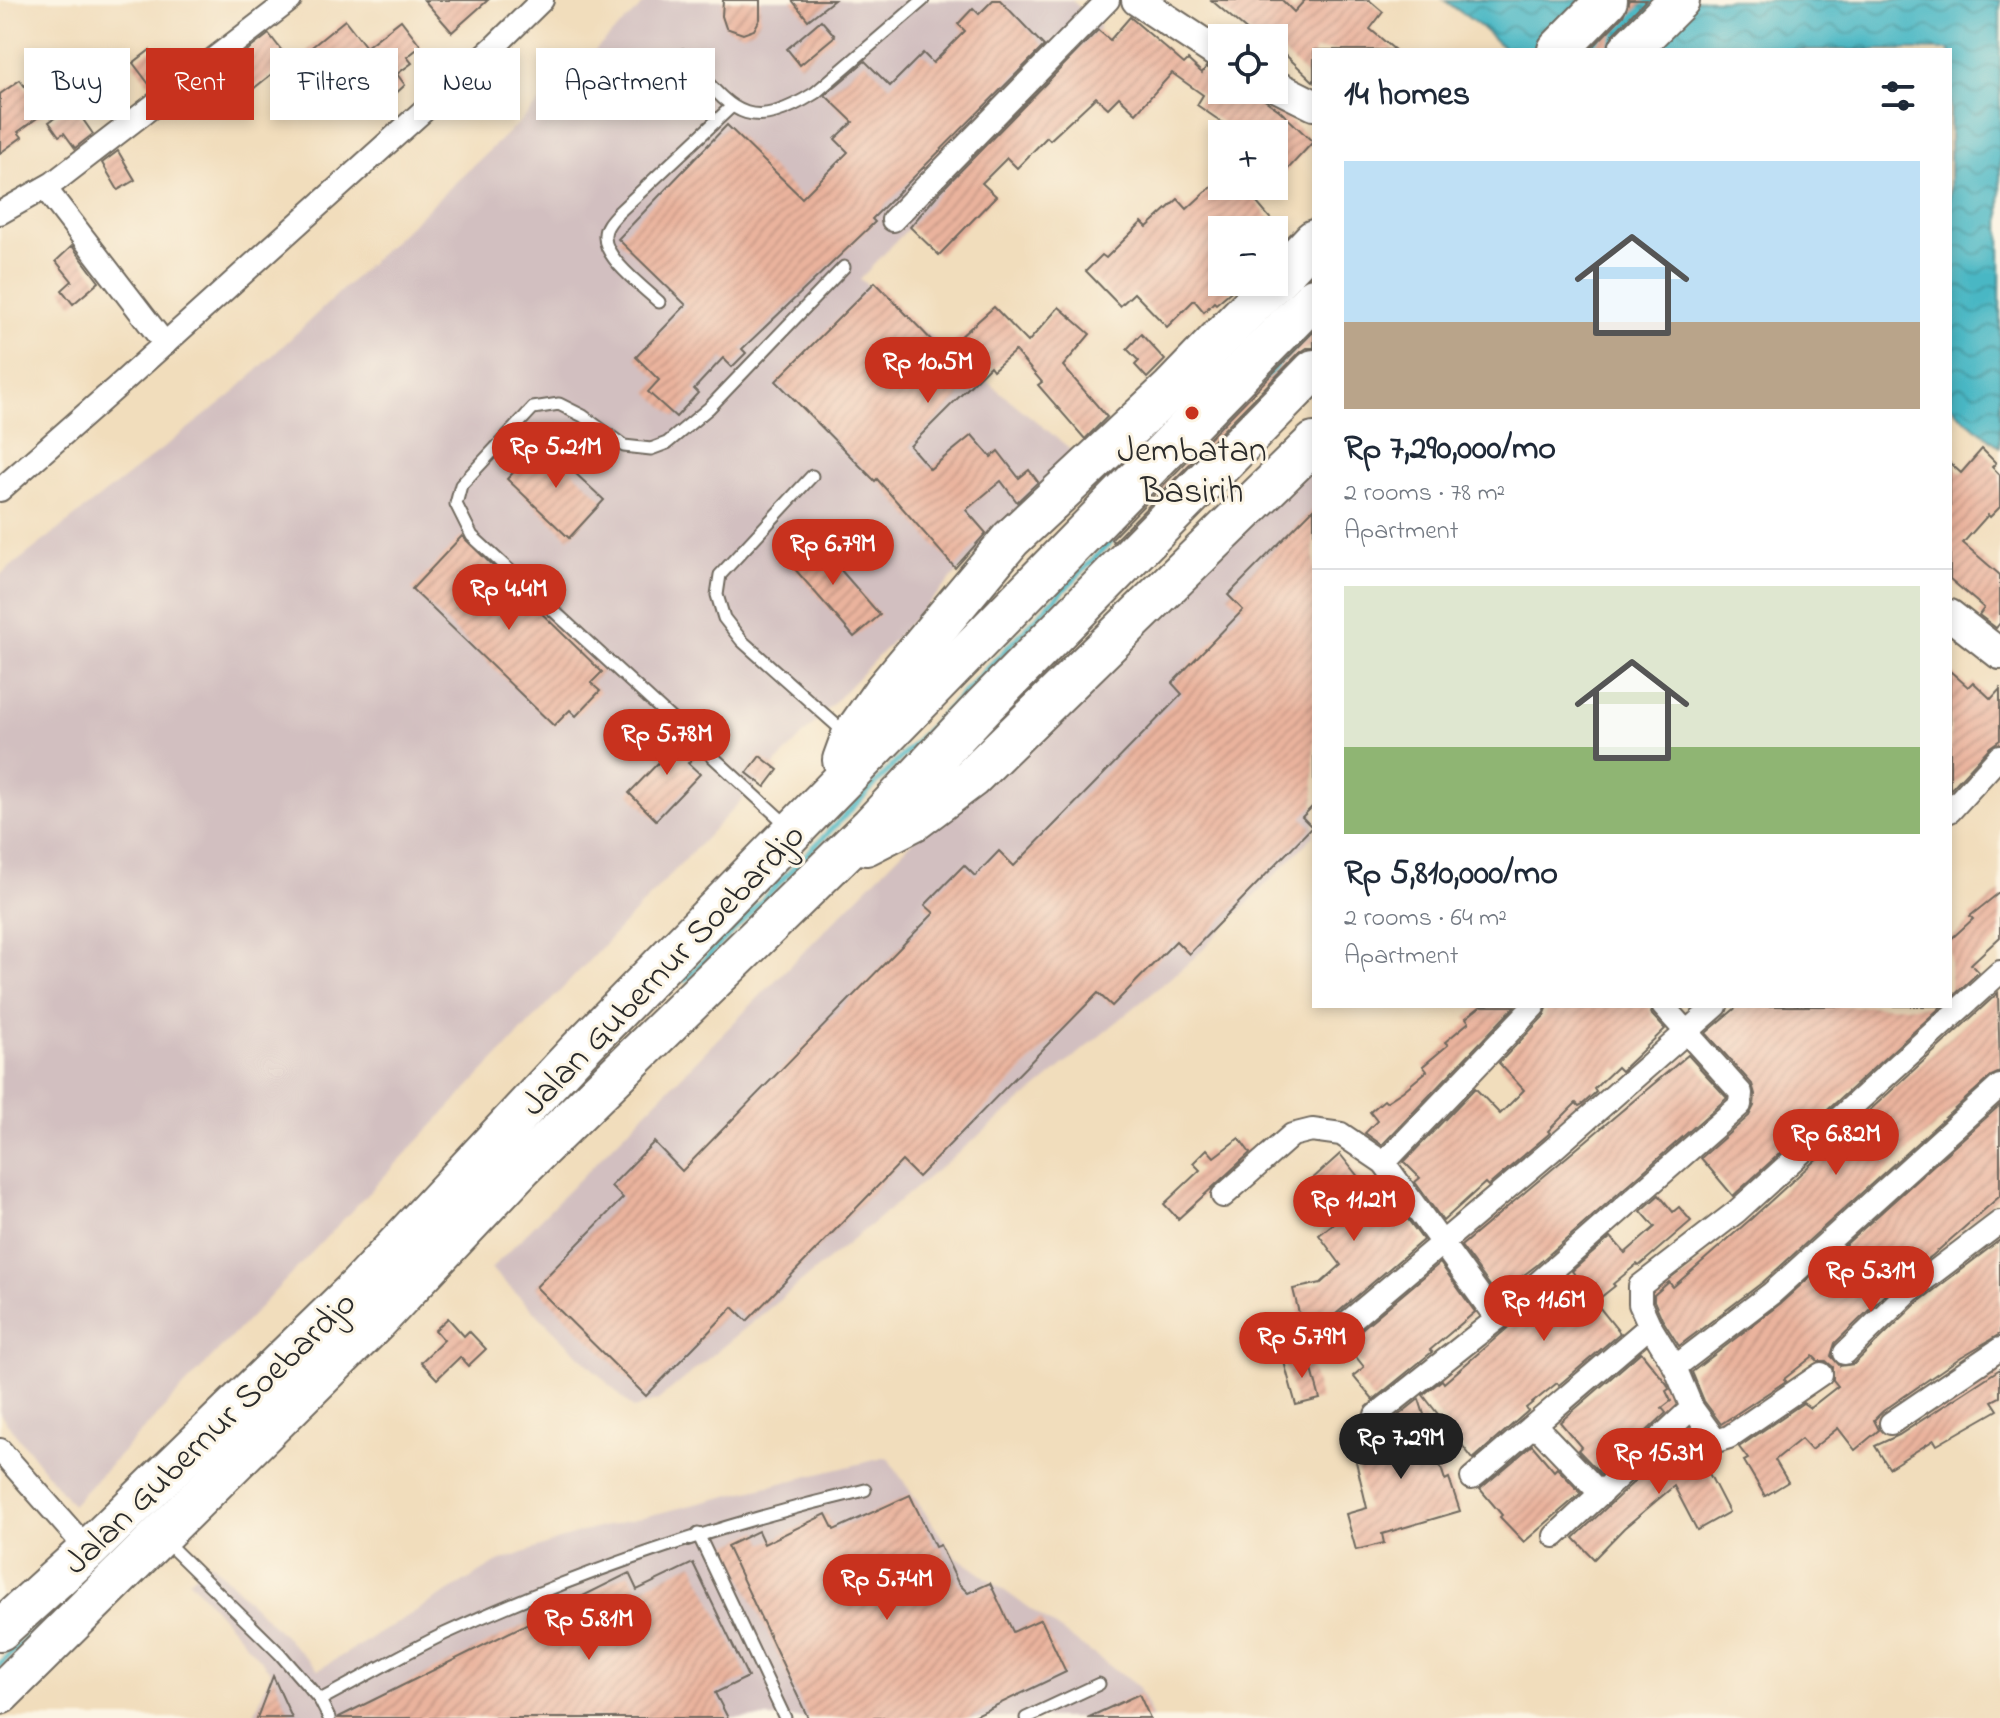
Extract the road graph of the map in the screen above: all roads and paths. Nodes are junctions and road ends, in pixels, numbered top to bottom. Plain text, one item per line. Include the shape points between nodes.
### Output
1 (290, 0) edge
2 (542, 0) edge
3 (923, 0) edge
4 (1108, 0) edge
5 (1137, 0) edge
6 (1607, 0) edge
7 (1679, 0) edge
8 (1208, 47) edge
9 (1560, 48) edge
10 (1631, 48) edge
11 (715, 90) edge
12 (1288, 92) edge
13 (1312, 104) edge
14 (731, 107) junction
15 (45, 188) junction
16 (2, 209) edge
17 (893, 220) dead end
18 (1312, 242) edge
19 (844, 267) dead end
20 (1288, 267) edge
21 (1261, 296) edge
22 (1312, 300) edge
23 (659, 302) dead end
24 (165, 344) junction
25 (1312, 372) edge
26 (1312, 445) edge
27 (812, 476) dead end
28 (0, 490) edge
29 (1952, 617) edge
30 (1064, 627) junction
31 (2000, 654) edge
32 (1093, 658) junction
33 (851, 738) junction
34 (2000, 756) edge
35 (832, 790) junction
36 (1952, 809) edge
37 (793, 830) junction
38 (835, 861) junction
39 (2000, 973) edge
40 (1532, 1008) edge
41 (1665, 1008) edge
42 (1714, 1008) edge
43 (1687, 1031) junction
44 (2000, 1086) edge
45 (1384, 1163) junction
46 (1223, 1196) dead end
47 (2000, 1222) edge
48 (1441, 1244) junction
49 (1497, 1319) junction
50 (1650, 1326) junction
51 (1327, 1340) dead end
52 (2000, 1349) edge
53 (1845, 1353) dead end
54 (1675, 1367) junction
55 (1821, 1374) dead end
56 (1692, 1408) junction
57 (1376, 1415) dead end
58 (1891, 1423) dead end
59 (1535, 1425) junction
60 (0, 1450) edge
61 (1472, 1478) dead end
62 (865, 1490) dead end
63 (1601, 1494) junction
64 (698, 1534) junction
65 (160, 1536) junction
66 (1555, 1536) dead end
67 (88, 1550) junction
68 (0, 1630) edge
69 (1099, 1684) dead end
70 (0, 1694) edge
71 (320, 1700) junction
72 (329, 1718) edge
73 (785, 1718) edge
74 (1026, 1718) edge

1 - 15 street
2 - 24 street
3 - 14 lane via 798,104 753,116
4 - 17 street
5 - 8 street
6 - 9 highway
7 - 10 highway
11 - 14 lane
12 - 13 street
14 - 23 lane via 608,224 607,247
15 - 16 street
15 - 24 street
18 - 20 highway
19 - 37 lane via 709,408 667,443 651,449 624,446 559,404 533,408 461,485 456,504 472,536
21 - 33 highway via 1171,389 1011,539
22 - 35 highway, Jalan Gubernur Soebardjo
24 - 28 street
25 - 30 highway, Jalan Gubernur Soebardjo
26 - 32 highway
27 - 33 lane via 720,575 717,595 724,618 742,641
29 - 31 street
30 - 32 highway
30 - 38 highway, Jalan Gubernur Soebardjo
32 - 38 highway via 941,802
33 - 35 highway
34 - 36 street
35 - 37 highway, Jalan Gubernur Soebardjo
37 - 67 highway, Jalan Gubernur Soebardjo via 359,1286
38 - 65 highway, Jalan Gubernur Soebardjo via 522,1167 377,1321
39 - 50 street via 1736,1212 1640,1286 1640,1304
40 - 45 street
41 - 43 street
42 - 43 street
43 - 48 street
43 - 49 street via 1741,1093 1740,1105
44 - 54 street via 1772,1293
45 - 46 street via 1341,1134 1301,1131
45 - 48 street
47 - 53 street via 1908,1292
48 - 49 street
48 - 51 street
49 - 57 street
50 - 54 street
50 - 59 street
52 - 58 street
54 - 56 street
55 - 56 street via 1721,1441 1711,1437
56 - 63 street
59 - 61 street
59 - 63 street
60 - 67 street
62 - 64 lane
63 - 66 street
64 - 71 lane via 516,1602
64 - 73 lane
65 - 70 highway, Jalan Gubernur Soebardjo
65 - 71 lane
67 - 68 highway, Jalan Gubernur Soebardjo
69 - 74 lane
71 - 72 lane

